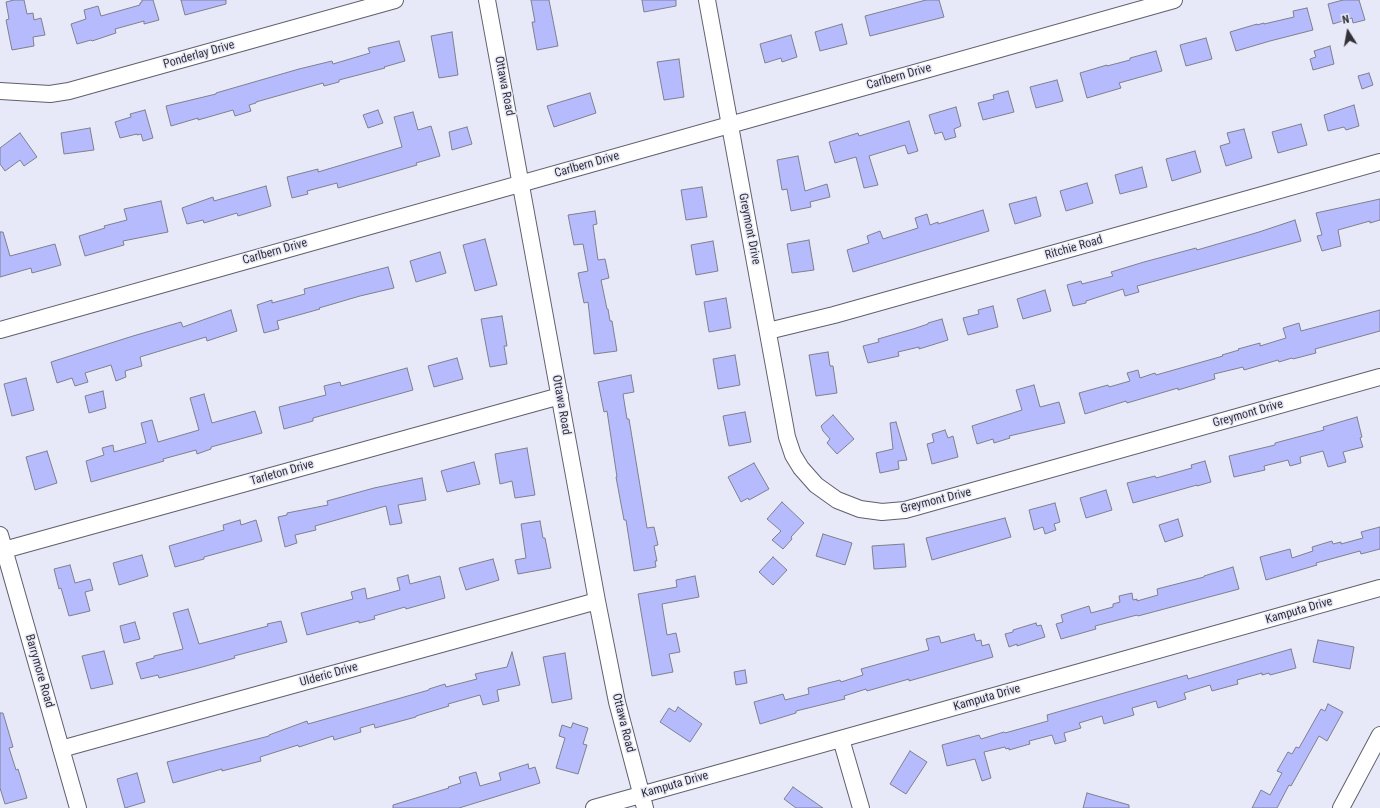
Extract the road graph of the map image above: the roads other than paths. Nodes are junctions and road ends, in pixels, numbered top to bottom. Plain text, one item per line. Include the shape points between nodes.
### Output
1 (395, 0) edge
2 (487, 0) edge
3 (707, 0) edge
4 (1174, 0) edge
5 (0, 91) edge
6 (729, 125) junction
7 (1380, 162) edge
8 (522, 183) junction
9 (0, 330) edge
10 (768, 331) junction
11 (1380, 377) edge
12 (560, 396) junction
13 (0, 535) edge
14 (4, 550) junction
15 (1379, 592) edge
16 (597, 601) junction
17 (1380, 735) edge
18 (841, 739) junction
19 (61, 750) junction
20 (644, 801) edge
21 (78, 808) edge
22 (594, 808) edge
23 (861, 808) edge
24 (1341, 808) edge

1 - 5 street, Ponderlay Drive via 69,91 50,94
2 - 8 street, Ottawa Road
3 - 6 street, Greymont Drive
4 - 6 street, Carlbern Drive
6 - 8 street, Carlbern Drive
6 - 10 street, Greymont Drive
7 - 10 street, Ritchie Road via 834,315
8 - 9 street, Carlbern Drive
8 - 12 street, Ottawa Road
10 - 11 street, Greymont Drive via 787,437 801,468 816,485 837,500 860,509 882,512 905,510 936,502
12 - 14 street, Tarleton Drive
12 - 16 street, Ottawa Road
13 - 14 street, Barrymore Road
14 - 19 street, Barrymore Road
15 - 18 street, Kamputa Drive
16 - 19 street, Ulderic Drive
16 - 20 street, Ottawa Road via 617,702
17 - 24 street
18 - 20 street, Kamputa Drive via 729,770
18 - 23 street
19 - 21 street, Barrymore Road
20 - 22 street, Kamputa Drive

